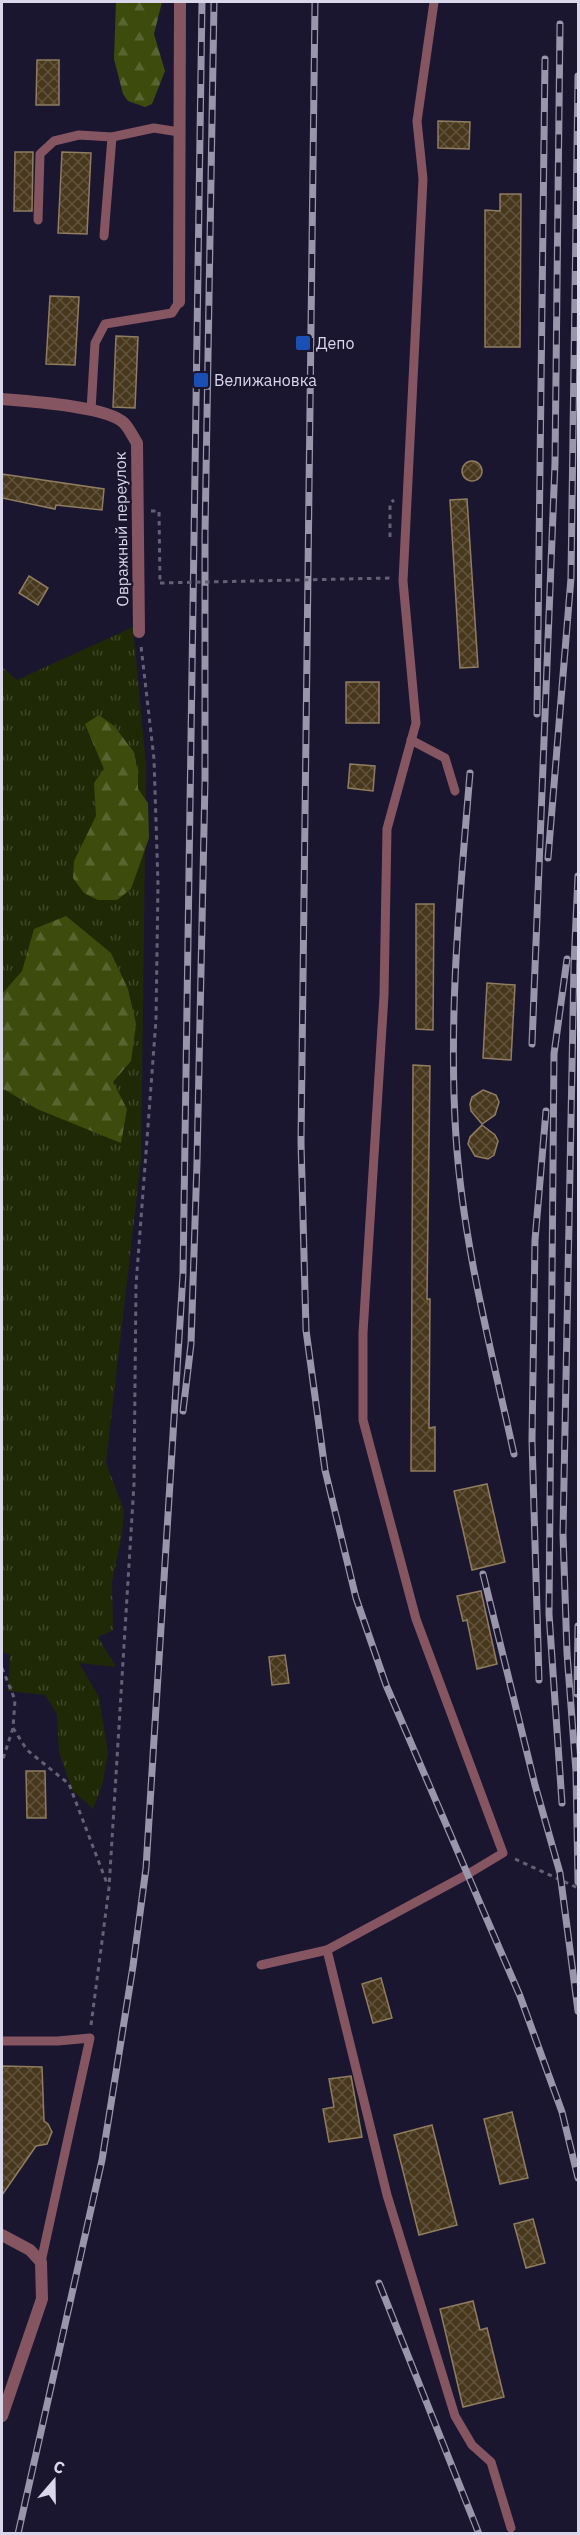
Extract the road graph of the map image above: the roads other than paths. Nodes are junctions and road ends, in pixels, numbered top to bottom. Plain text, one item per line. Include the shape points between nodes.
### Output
1 (180, 2) edge
2 (434, 2) edge
3 (179, 132) junction
4 (112, 137) junction
5 (38, 220) dead end
6 (104, 236) dead end
7 (179, 302) joint
8 (2, 399) edge
9 (91, 410) junction
10 (139, 632) road end
11 (411, 740) junction
12 (455, 791) dead end
13 (327, 1950) junction
14 (261, 1965) dead end
15 (2, 2041) edge
16 (2, 2235) edge
17 (41, 2262) junction
18 (2, 2416) edge
19 (511, 2528) dead end

1 - 3 street
2 - 11 lane via 417,121 423,179 403,581 416,723
3 - 4 lane via 154,128
3 - 7 street
4 - 5 lane via 79,135 54,141 40,154
4 - 6 lane
7 - 9 lane via 172,313 105,324 94,343
8 - 9 street, Овражный переулок
9 - 10 street, Овражный переулок via 123,422 137,443
11 - 12 lane via 445,758
11 - 13 lane via 387,829 384,995 363,1333 363,1420 416,1619 503,1853
13 - 14 lane
13 - 19 lane via 387,2195 455,2416 472,2445 491,2462
15 - 17 lane via 90,2038
16 - 17 street via 30,2250
17 - 18 street via 42,2299

